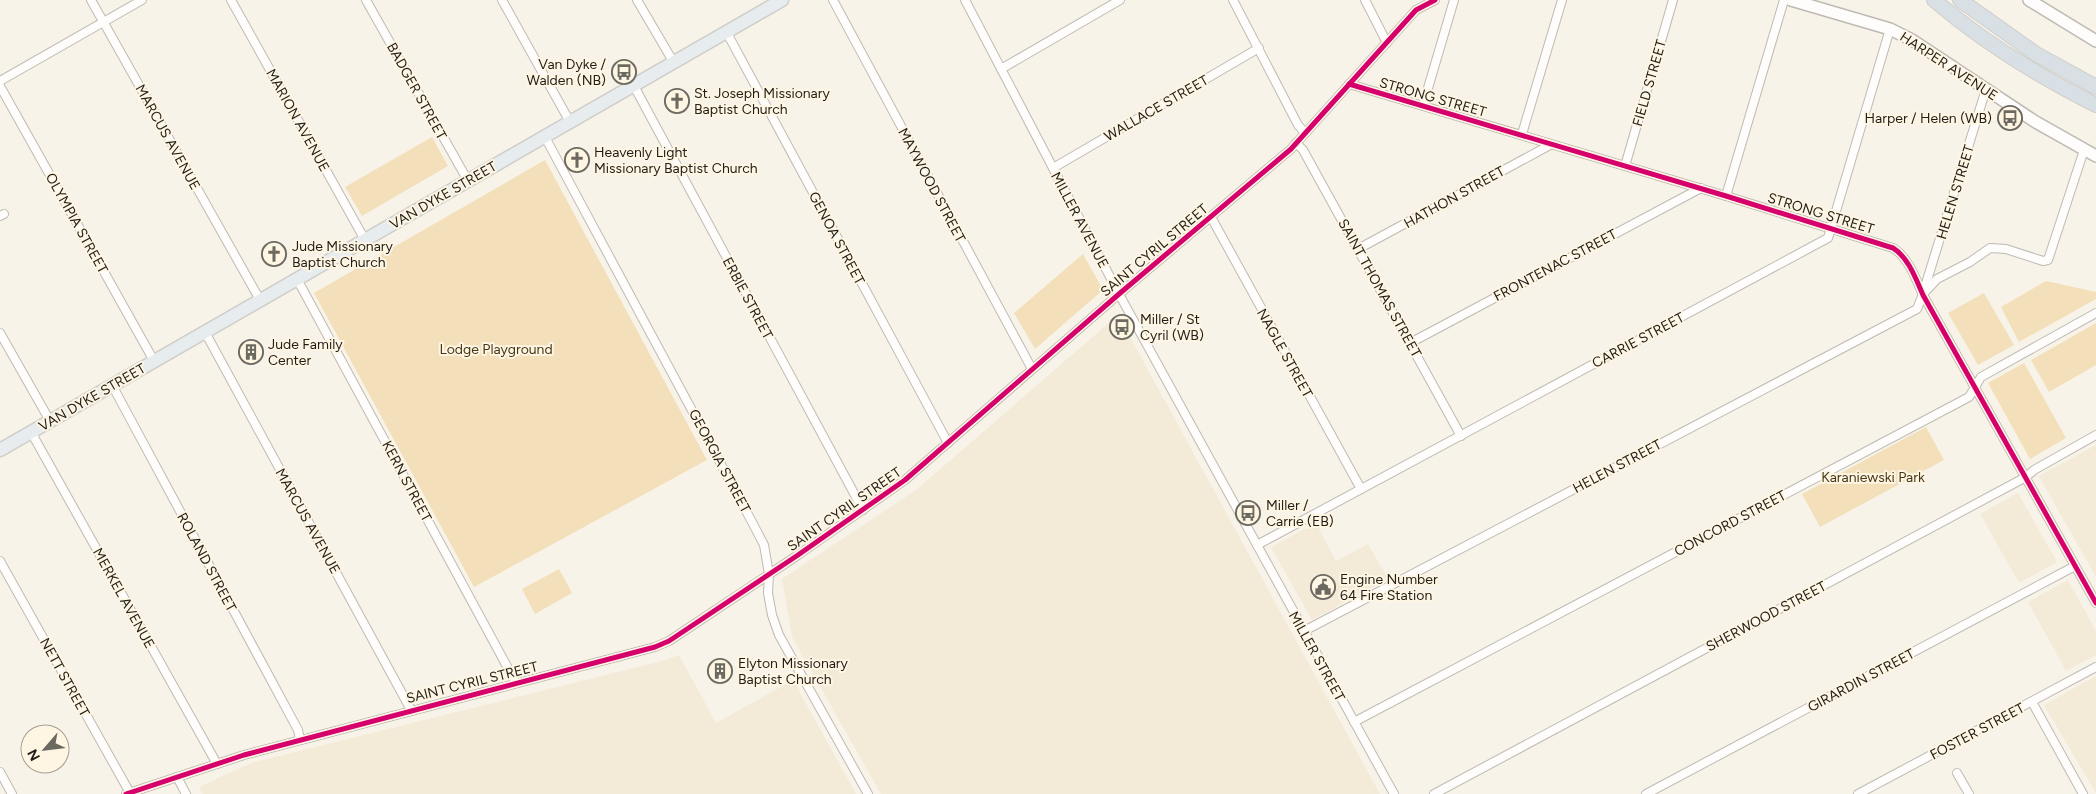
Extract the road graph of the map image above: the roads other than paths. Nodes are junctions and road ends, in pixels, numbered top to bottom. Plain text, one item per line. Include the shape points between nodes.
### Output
1 (92, 0) edge
2 (142, 0) edge
3 (231, 0) edge
4 (366, 0) edge
5 (502, 0) edge
6 (637, 0) edge
7 (833, 0) edge
8 (965, 0) edge
9 (1120, 0) edge
10 (1233, 0) edge
11 (1365, 0) edge
12 (1435, 0) edge
13 (1454, 0) edge
14 (1562, 0) edge
15 (1672, 0) edge
16 (1784, 0) edge
17 (1791, 0) edge
18 (1934, 0) edge
19 (1960, 0) edge
20 (2029, 0) edge
21 (777, 1) edge
22 (104, 22) junction
23 (1890, 29) junction
24 (726, 33) junction
25 (2096, 41) edge
26 (1387, 42) junction
27 (1259, 48) junction
28 (674, 63) junction
29 (1001, 69) junction
30 (0, 81) edge
31 (1349, 84) junction
32 (0, 86) edge
33 (634, 86) junction
34 (2096, 87) edge
35 (1986, 89) junction
36 (1423, 105) junction
37 (2096, 105) edge
38 (570, 122) junction
39 (1305, 133) junction
40 (1522, 134) junction
41 (544, 137) junction
42 (1296, 143) junction
43 (1550, 145) junction
44 (2084, 150) junction
45 (2096, 156) edge
46 (1626, 166) junction
47 (1053, 168) junction
48 (468, 181) junction
49 (1701, 188) junction
50 (1726, 196) junction
51 (1211, 217) junction
52 (1831, 228) junction
53 (365, 240) junction
54 (1358, 250) junction
55 (297, 279) junction
56 (1119, 294) junction
57 (1923, 294) junction
58 (260, 300) junction
59 (2096, 313) edge
60 (205, 332) junction
61 (0, 333) edge
62 (1410, 343) junction
63 (154, 361) junction
64 (1032, 369) junction
65 (112, 385) junction
66 (1975, 387) junction
67 (50, 421) junction
68 (32, 432) junction
69 (2096, 435) edge
70 (1461, 436) junction
71 (948, 443) junction
72 (0, 450) edge
73 (2026, 477) junction
74 (1360, 489) junction
75 (863, 510) junction
76 (1241, 517) joint
77 (1256, 545) junction
78 (0, 561) edge
79 (2075, 566) junction
80 (769, 574) junction
81 (2096, 603) edge
82 (1304, 631) junction
83 (2096, 667) edge
84 (516, 683) junction
85 (2032, 702) junction
86 (411, 710) junction
87 (1354, 722) junction
88 (300, 740) junction
89 (217, 764) junction
90 (0, 772) edge
91 (1956, 772) dead end
92 (177, 777) junction
93 (128, 793) edge
94 (12, 794) edge
95 (186, 794) edge
96 (868, 794) edge
97 (1394, 794) edge
98 (1434, 794) edge
99 (1646, 794) edge
100 (1858, 794) edge
101 (1969, 794) edge
102 (2083, 794) edge

1 - 22 street, MARCUS AVENUE
2 - 22 street
3 - 53 street, MARION AVENUE
4 - 48 street, BADGER STREET
5 - 38 street
6 - 28 street
7 - 64 street, MAYWOOD STREET
8 - 29 street, MILLER AVENUE
9 - 29 street
10 - 27 street
11 - 26 street
12 - 26 street, SAINT CYRIL STREET via 1416,10
13 - 36 street
14 - 40 street
15 - 46 street, FIELD STREET
16 - 50 street
17 - 23 street, HARPER AVENUE
18 - 37 highway via 2003,52
19 - 34 highway via 2036,54
20 - 25 street
21 - 24 main road, VAN DYKE STREET
22 - 30 street
22 - 58 street, MARCUS AVENUE
23 - 35 street, HARPER AVENUE via 1926,48
23 - 52 street, CARRIE STREET
24 - 28 main road, VAN DYKE STREET
24 - 71 street, GENOA STREET
26 - 31 street, SAINT CYRIL STREET
27 - 39 street via 1298,126
27 - 47 street, WALLACE STREET
28 - 33 main road, VAN DYKE STREET
29 - 47 street, MILLER AVENUE
31 - 36 street, STRONG STREET
31 - 39 street, SAINT CYRIL STREET
32 - 63 street, OLYMPIA STREET
33 - 38 main road, VAN DYKE STREET
33 - 75 street, ERBIE STREET
35 - 44 street, HARPER AVENUE
35 - 57 street, HELEN STREET
36 - 40 street, STRONG STREET
38 - 41 main road, VAN DYKE STREET
39 - 42 street, SAINT CYRIL STREET
40 - 43 street, STRONG STREET
41 - 48 main road, VAN DYKE STREET
41 - 80 street, GEORGIA STREET via 764,545
42 - 51 street, SAINT CYRIL STREET
42 - 54 street, SAINT THOMAS STREET via 1303,150
43 - 46 street, STRONG STREET
43 - 54 street, HATHON STREET
44 - 45 street, HARPER AVENUE
44 - 57 street via 2048,260 2043,262 2006,249 1990,248 1937,278
46 - 49 street, STRONG STREET
47 - 56 street, MILLER AVENUE
48 - 53 main road, VAN DYKE STREET
49 - 50 street, STRONG STREET
49 - 62 street, FRONTENAC STREET
50 - 52 street, STRONG STREET
51 - 56 street, SAINT CYRIL STREET
51 - 74 street, NAGLE STREET
52 - 57 street, STRONG STREET via 1898,251
52 - 70 street, CARRIE STREET via 1828,238
53 - 55 main road, VAN DYKE STREET
54 - 62 street, SAINT THOMAS STREET
55 - 58 main road, VAN DYKE STREET
55 - 84 street, KERN STREET
56 - 64 street, SAINT CYRIL STREET
56 - 76 street, MILLER AVENUE
57 - 66 street, STRONG STREET
57 - 82 street, HELEN STREET via 1917,309
58 - 60 main road, VAN DYKE STREET
59 - 66 street, CONCORD STREET via 1981,377
60 - 63 main road, VAN DYKE STREET
60 - 86 street, MARCUS AVENUE
61 - 67 street
62 - 70 street, SAINT THOMAS STREET
63 - 65 main road, VAN DYKE STREET
64 - 71 street, SAINT CYRIL STREET
65 - 67 main road, VAN DYKE STREET
65 - 88 street, ROLAND STREET via 298,730
66 - 73 street, STRONG STREET
66 - 87 street, CONCORD STREET via 1969,397
67 - 68 main road, VAN DYKE STREET
68 - 72 main road, VAN DYKE STREET
68 - 89 street, MERKEL AVENUE
69 - 73 street, SHERWOOD STREET
70 - 74 street, CARRIE STREET
71 - 75 street, SAINT CYRIL STREET
73 - 79 street, STRONG STREET
73 - 98 street, SHERWOOD STREET
74 - 77 street, CARRIE STREET
75 - 80 street, SAINT CYRIL STREET
76 - 77 street, MILLER STREET
77 - 82 street, MILLER STREET
78 - 93 street, NETT STREET
79 - 81 street, STRONG STREET
79 - 99 street, GIRARDIN STREET
80 - 84 street, SAINT CYRIL STREET via 662,645
80 - 96 street, GEORGIA STREET via 768,593 779,635
82 - 87 street, MILLER STREET
83 - 85 street, FOSTER STREET
84 - 86 street, SAINT CYRIL STREET
85 - 100 street, FOSTER STREET
85 - 102 street
86 - 88 street, SAINT CYRIL STREET
87 - 97 street, MILLER STREET
88 - 89 street, SAINT CYRIL STREET
89 - 92 street, SAINT CYRIL STREET
90 - 94 street
91 - 101 street
92 - 93 street, SAINT CYRIL STREET
92 - 95 street

